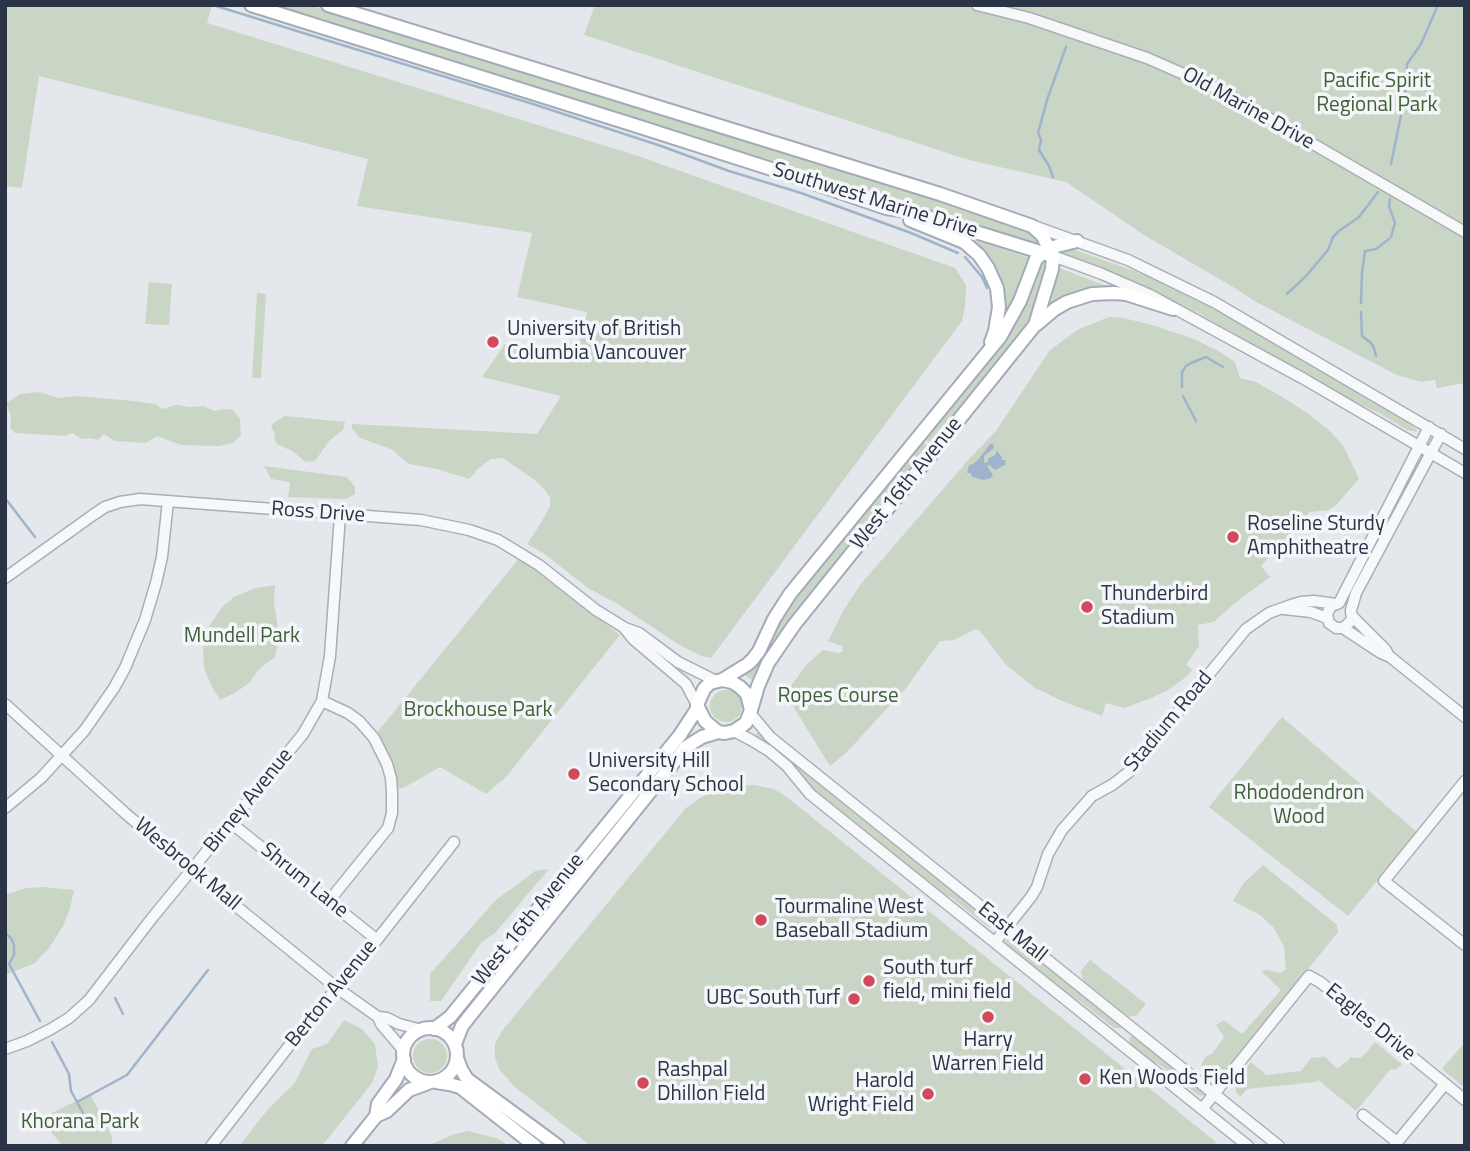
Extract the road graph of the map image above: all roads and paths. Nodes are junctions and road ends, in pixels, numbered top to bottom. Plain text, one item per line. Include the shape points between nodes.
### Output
1 (251, 5) edge
2 (328, 5) edge
3 (977, 5) edge
4 (886, 208) junction
5 (1032, 226) junction
6 (1465, 232) edge
7 (1077, 241) junction
8 (1048, 252) junction
9 (1173, 309) junction
10 (1035, 325) junction
11 (988, 352) junction
12 (1429, 427) junction
13 (1441, 434) junction
14 (1420, 447) junction
15 (1465, 449) edge
16 (1431, 453) junction
17 (1465, 473) edge
18 (168, 501) junction
19 (340, 515) junction
20 (5, 578) edge
21 (1338, 604) junction
22 (1280, 609) junction
23 (1352, 613) junction
24 (1327, 618) junction
25 (625, 628) junction
26 (1343, 628) junction
27 (1389, 656) junction
28 (719, 680) junction
29 (322, 701) junction
30 (5, 704) edge
31 (697, 707) junction
32 (751, 712) junction
33 (1465, 718) edge
34 (718, 732) junction
35 (734, 732) junction
36 (62, 756) junction
37 (1465, 780) edge
38 (5, 808) edge
39 (232, 823) junction
40 (454, 842) dead end
41 (192, 871) junction
42 (329, 901) junction
43 (1006, 928) junction
44 (376, 939) junction
45 (995, 942) junction
46 (1465, 946) edge
47 (337, 988) junction
48 (378, 1017) junction
49 (428, 1029) junction
50 (455, 1044) junction
51 (5, 1049) edge
52 (404, 1055) junction
53 (457, 1058) junction
54 (432, 1082) junction
55 (1445, 1084) junction
56 (1214, 1094) junction
57 (1465, 1100) edge
58 (1202, 1109) junction
59 (1363, 1115) dead end
60 (376, 1116) junction
61 (1396, 1144) edge
62 (211, 1146) edge
63 (352, 1146) edge
64 (535, 1146) edge
65 (558, 1146) edge
66 (1248, 1146) edge
67 (1279, 1146) edge

1 - 4 main road, Southwest Marine Drive
2 - 5 main road, Southwest Marine Drive via 926,189
3 - 6 street, Old Marine Drive via 1147,58 1220,90
4 - 8 main road, Southwest Marine Drive
4 - 11 main road via 956,238 984,262 994,280 999,307
5 - 7 street, Southwest Marine Drive
5 - 8 main road via 1042,235
7 - 8 main road
7 - 12 street, Southwest Marine Drive via 1214,302
8 - 9 street, Southwest Marine Drive
8 - 10 main road, West 16th Avenue via 1052,269
8 - 11 main road, West 16th Avenue via 1036,259 1011,320
9 - 10 main road via 1126,294 1092,294 1067,302
9 - 14 street, Southwest Marine Drive
10 - 32 main road, West 16th Avenue via 794,625 768,663
11 - 28 main road, West 16th Avenue via 790,594 753,659
12 - 13 street, Southwest Marine Drive
12 - 14 street
13 - 15 street, Southwest Marine Drive
13 - 16 street
14 - 16 street, Southwest Marine Drive
14 - 21 street
16 - 17 street, Southwest Marine Drive
16 - 23 street via 1356,593
18 - 19 street, Ross Drive
18 - 20 street, Ross Drive via 139,499 105,507
18 - 36 street via 162,557 136,644 114,688
19 - 25 street, Ross Drive via 434,522 498,540
19 - 29 street, Birney Avenue via 330,656
21 - 22 street, Stadium Road via 1301,602
21 - 23 street
21 - 24 street via 1328,610
22 - 24 street
22 - 43 street, Stadium Road via 1246,629 1129,772 1092,796 1062,830 1038,887
23 - 26 street
23 - 27 street
24 - 26 street via 1333,626
25 - 28 street, Ross Drive via 678,662
25 - 31 street, Ross Drive via 686,684
26 - 27 street
27 - 33 street
28 - 31 main road via 704,689
28 - 32 main road via 740,687 750,700
29 - 39 street, Birney Avenue via 303,734
29 - 42 street via 348,713 374,738 387,764 392,793 388,828
30 - 36 street, Wesbrook Mall
31 - 34 main road
31 - 49 main road, West 16th Avenue via 666,753 450,1017
32 - 35 main road
32 - 43 street, East Mall via 770,737
34 - 35 main road
34 - 50 main road, West 16th Avenue via 686,747 468,1017
35 - 45 street, East Mall via 769,751 810,794
36 - 38 street
36 - 41 street, Wesbrook Mall
37 - 46 street via 1384,881
39 - 41 street, Birney Avenue
39 - 42 street, Shrum Lane
40 - 44 street, Berton Avenue
41 - 47 street, Wesbrook Mall
41 - 51 street, Birney Avenue via 89,1000 51,1029
42 - 44 street, Shrum Lane
43 - 45 street, Stadium Road
43 - 56 street, East Mall
44 - 47 street, Berton Avenue
45 - 58 street, East Mall
47 - 48 street, Wesbrook Mall
47 - 62 street, Berton Avenue
48 - 49 street, Wesbrook Mall
48 - 52 street, Wesbrook Mall
49 - 50 main road via 447,1034
49 - 52 main road via 412,1036
50 - 53 main road
52 - 54 main road via 413,1076
52 - 60 main road
53 - 54 main road via 450,1074
53 - 65 main road via 467,1079
54 - 60 main road via 409,1090
54 - 64 main road via 460,1087
55 - 56 street, Eagles Drive via 1309,976
55 - 57 street, Eagles Drive
55 - 61 street
56 - 58 street, Eagles Drive
56 - 67 street, East Mall
58 - 66 street, East Mall
59 - 61 street
60 - 63 main road

